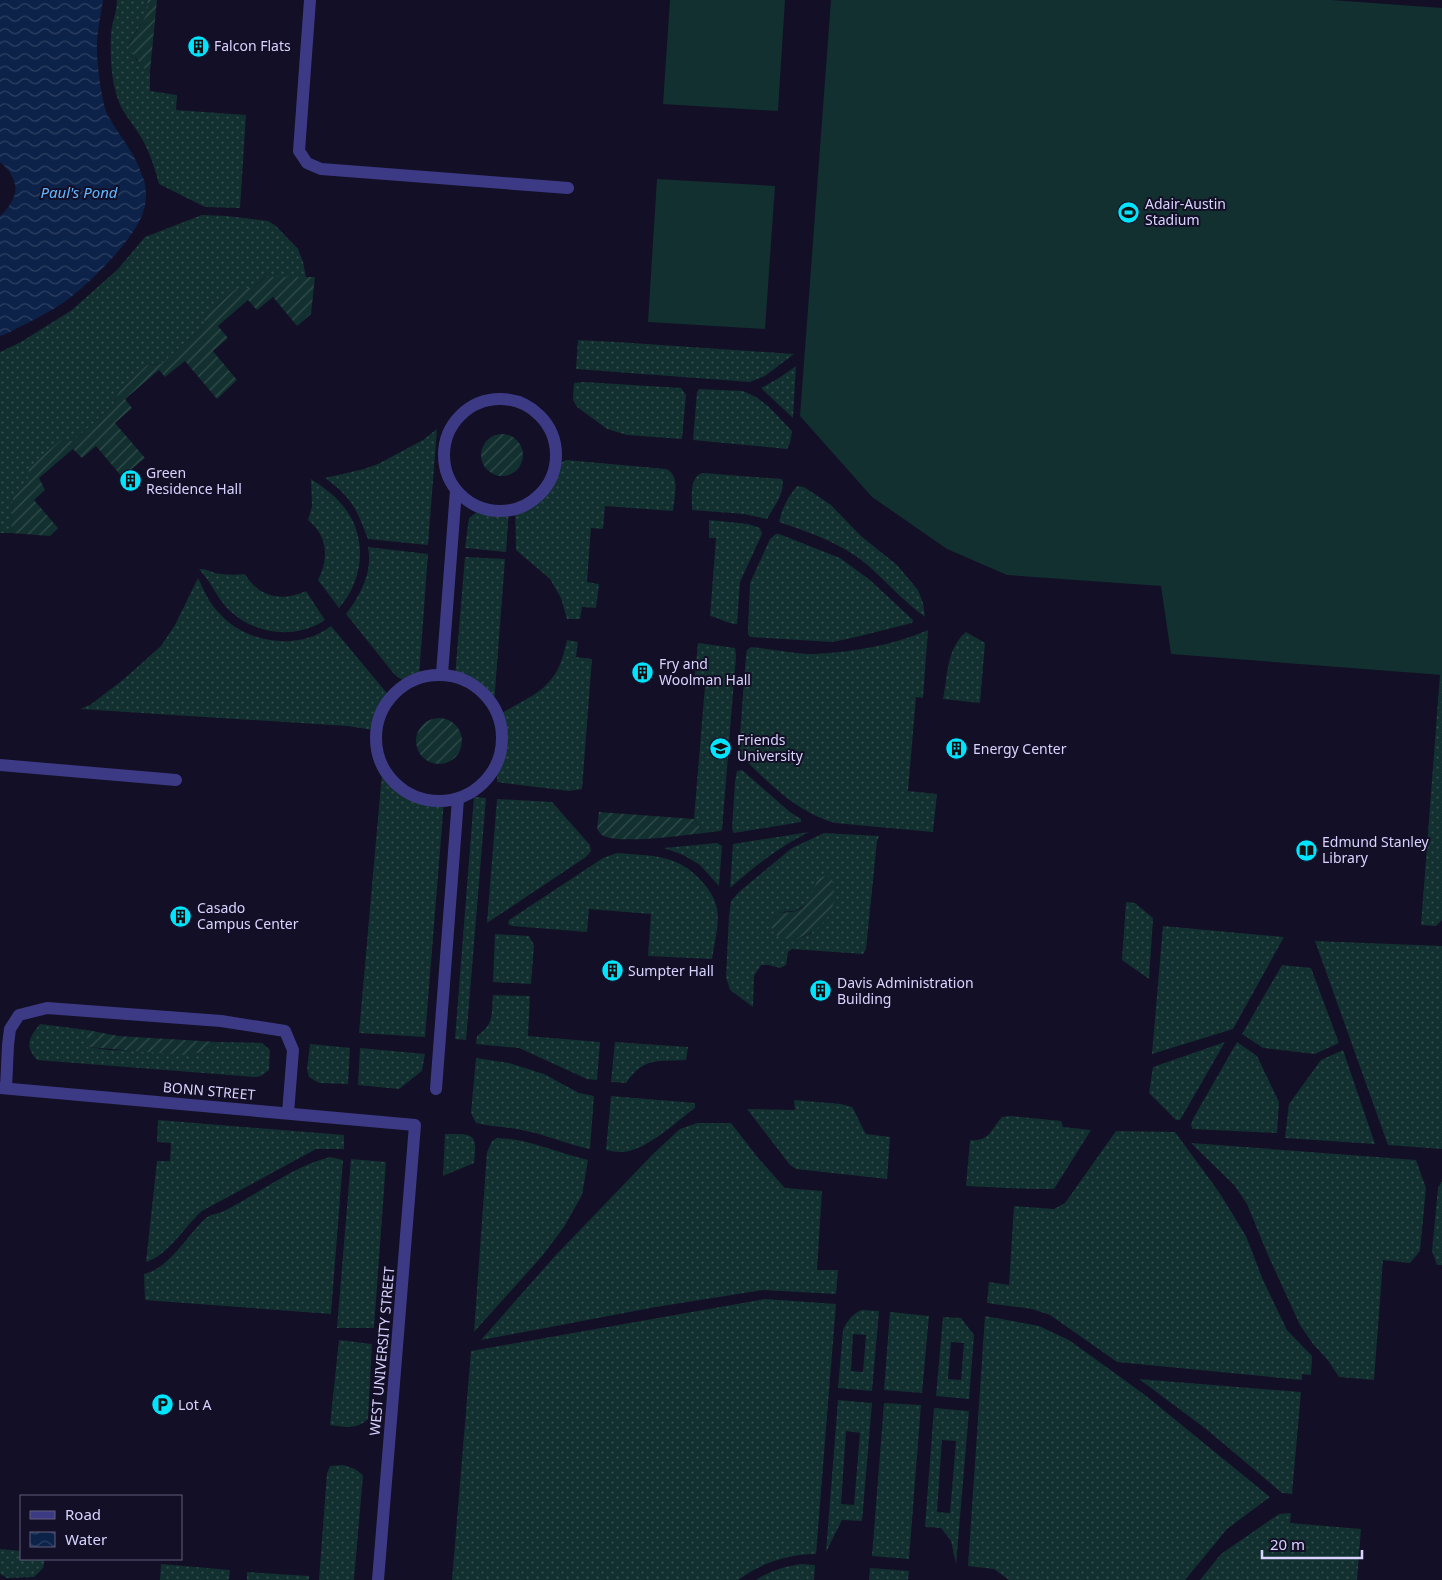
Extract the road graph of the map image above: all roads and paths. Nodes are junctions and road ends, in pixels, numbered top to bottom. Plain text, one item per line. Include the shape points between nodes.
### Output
1 (310, 0) edge
2 (568, 188) dead end
3 (456, 490) junction
4 (442, 674) junction
5 (0, 764) edge
6 (176, 780) dead end
7 (458, 799) junction
8 (3, 1088) edge
9 (436, 1089) dead end
10 (288, 1113) junction
11 (415, 1125) joint
12 (378, 1580) edge

1 - 2 street via 299,151 307,163 321,169
3 - 3 street via 447,473 444,454 448,436 457,419 471,407 488,400 507,399 526,405 541,416 551,432 556,451 554,470 545,487 532,500 515,509 499,511 468,501
3 - 4 street
4 - 7 street via 462,678 480,688 494,704 503,732 496,768 485,783
4 - 7 street via 418,677 397,690 380,717 376,746 380,762 390,778 404,790 430,801
5 - 6 street
7 - 9 street
8 - 10 street, BONN STREET
8 - 10 street via 10,1029 19,1015 47,1008 221,1021 285,1031 292,1050
10 - 11 street, BONN STREET
11 - 12 street, WEST UNIVERSITY STREET

